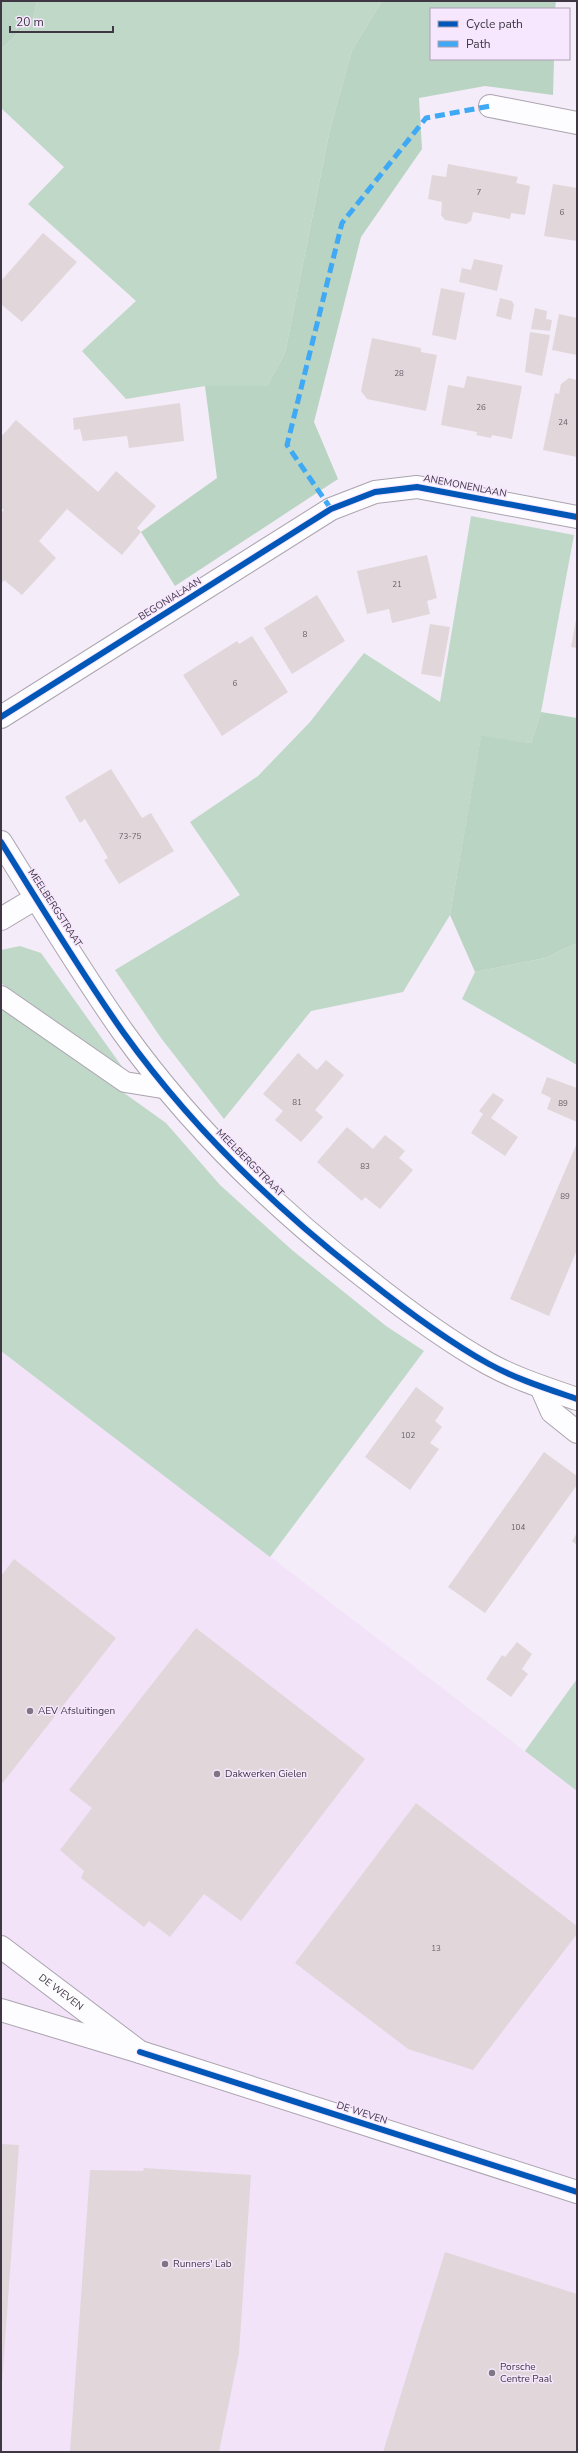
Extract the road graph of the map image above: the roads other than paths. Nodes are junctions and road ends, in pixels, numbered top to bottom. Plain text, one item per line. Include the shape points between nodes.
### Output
1 (490, 106) dead end
2 (577, 123) edge
3 (350, 500) joint
4 (577, 517) edge
5 (1, 717) edge
6 (1, 842) edge
7 (36, 898) junction
8 (1, 919) edge
9 (1, 996) edge
10 (168, 1089) junction
11 (541, 1387) junction
12 (577, 1399) edge
13 (577, 1432) edge
14 (1, 1947) edge
15 (1, 2010) edge
16 (140, 2052) junction
17 (577, 2192) edge

1 - 2 street
3 - 4 street, ANEMONENLAAN via 375,492 417,487
3 - 5 street, BEGONIALAAN via 331,509
6 - 7 street, MEELBERGSTRAAT
7 - 8 street
7 - 10 street, MEELBERGSTRAAT via 123,1032
9 - 10 lane via 125,1082
10 - 11 street, MEELBERGSTRAAT via 200,1129 268,1196 335,1255 426,1326 491,1365
11 - 12 street, MEELBERGSTRAAT
11 - 13 street via 552,1412
14 - 16 street, DE WEVEN
15 - 16 street, DE WEVEN
16 - 17 street, DE WEVEN

